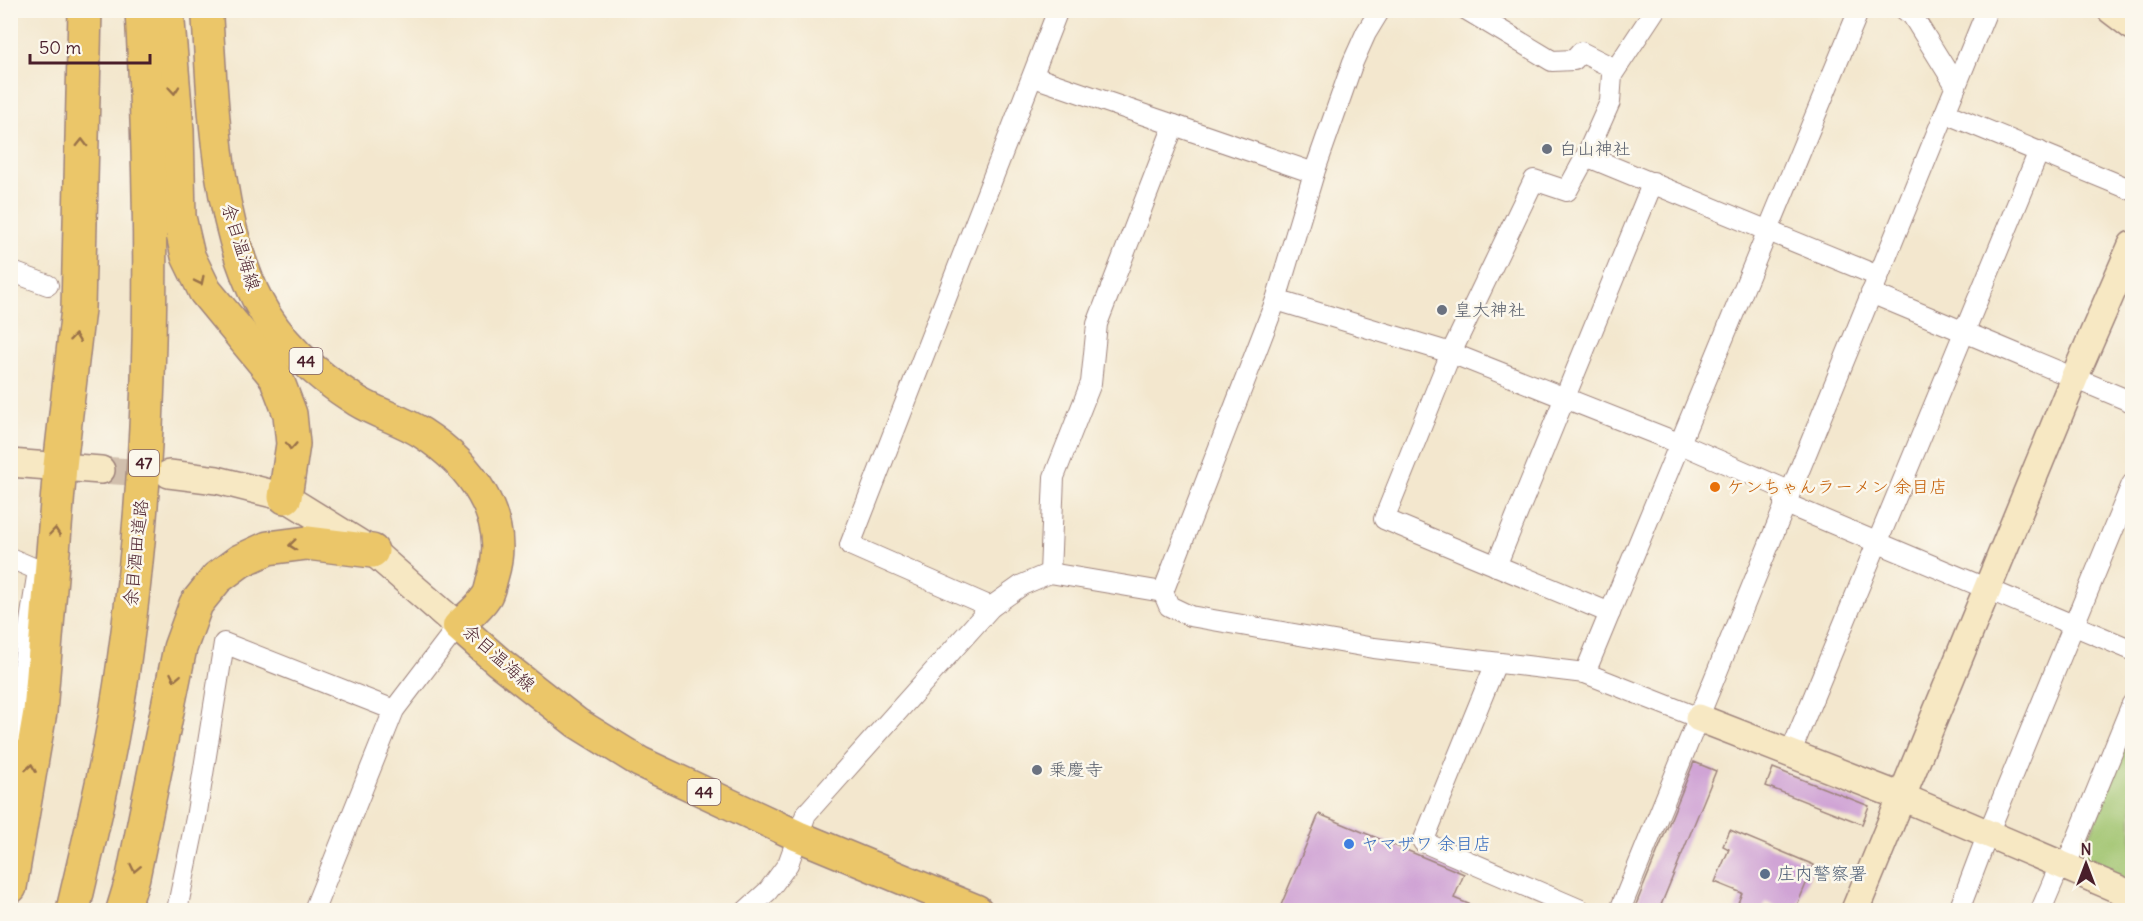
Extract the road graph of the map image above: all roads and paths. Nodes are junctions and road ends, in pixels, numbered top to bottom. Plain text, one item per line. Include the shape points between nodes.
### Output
1 (85, 10) edge
2 (125, 10) edge
3 (142, 10) edge
4 (167, 10) edge
5 (207, 10) edge
6 (1058, 10) edge
7 (1380, 10) edge
8 (1467, 10) edge
9 (1655, 10) edge
10 (1859, 10) edge
11 (1905, 10) edge
12 (1988, 10) edge
13 (2111, 10) edge
14 (2133, 26) edge
15 (1615, 69) junction
16 (1034, 77) junction
17 (1956, 86) junction
18 (1945, 113) junction
19 (1174, 125) junction
20 (2039, 151) junction
21 (1586, 156) junction
22 (1314, 173) junction
23 (1653, 182) junction
24 (2133, 190) edge
25 (1768, 229) junction
26 (2133, 246) edge
27 (10, 271) edge
28 (1875, 284) junction
29 (48, 285) dead end
30 (1276, 300) junction
31 (1966, 332) junction
32 (1451, 353) junction
33 (2075, 376) junction
34 (1565, 398) junction
35 (2133, 402) edge
36 (1681, 444) junction
37 (10, 463) edge
38 (60, 466) junction
39 (101, 470) tunnel mouth
40 (169, 474) tunnel mouth
41 (2133, 484) edge
42 (285, 497) junction
43 (1787, 497) junction
44 (2127, 513) edge
45 (1877, 542) junction
46 (372, 551) junction
47 (10, 558) edge
48 (1496, 566) junction
49 (1050, 573) junction
50 (1988, 587) junction
51 (1163, 592) junction
52 (991, 607) junction
53 (1610, 613) junction
54 (2075, 625) junction
55 (458, 626) junction
56 (2133, 650) edge
57 (1496, 663) junction
58 (1585, 673) junction
59 (2133, 704) edge
60 (394, 710) junction
61 (1699, 718) junction
62 (10, 751) edge
63 (1790, 754) junction
64 (1902, 798) junction
65 (798, 836) junction
66 (1987, 836) junction
67 (2062, 867) junction
68 (10, 887) edge
69 (2133, 895) edge
70 (755, 909) edge
71 (57, 910) edge
72 (73, 910) edge
73 (123, 910) edge
74 (177, 910) edge
75 (314, 910) edge
76 (977, 910) edge
77 (1581, 910) edge
78 (1620, 910) edge
79 (1855, 910) edge
80 (1959, 910) edge
81 (2041, 910) edge

38 -> 1 highway via 78,309
2 - 71 highway, 余目酒田道路 / 47 via 133,195 132,360 122,520 109,658
3 - 72 highway, 余目酒田道路 / 47 via 150,362 140,521 124,662 101,790
4 -> 42 highway via 177,130 179,217 188,256 205,291 276,377 290,414 293,444
5 - 55 main road, 余目温海線 / 44 via 222,180 243,264 259,303 280,336 314,369 358,402 422,433 464,466 490,507 499,555 487,597
6 - 16 street
7 - 22 street via 1356,53
8 - 15 street via 1552,62 1574,60 1581,52
9 - 15 street
10 - 25 street
11 - 17 street via 1912,15
12 - 17 street
13 - 14 street
15 - 21 street via 1610,102
16 - 19 street
16 - 52 street via 849,545
17 - 18 street
18 - 20 street
18 - 28 street
19 - 22 street
19 - 49 street via 1097,324 1091,383 1054,477
20 - 24 street
20 - 31 street
21 - 23 street
21 - 32 street via 1567,191 1534,180
22 - 30 street
23 - 25 street
23 - 34 street
25 - 28 street
25 - 36 street
26 - 33 street
27 - 29 street
28 - 31 street
28 - 43 street
30 - 32 street
30 - 51 street
31 - 33 street
31 - 45 street
32 - 34 street
32 - 48 street via 1384,519
33 - 35 street
33 - 50 street
34 - 36 street
34 - 48 street
36 - 43 street
36 - 53 street
37 - 38 street
38 - 39 street
68 -> 38 highway via 40,712
40 - 42 street via 218,480
41 - 44 street
42 - 46 street
43 - 45 street
43 - 61 street
44 - 54 street
45 - 50 street
45 - 63 street
46 - 55 street
46 -> 73 highway via 307,543 268,548 217,578 196,604 180,648
47 - 62 street via 38,570
48 - 53 street
49 - 51 street
49 - 52 street via 1022,585
50 - 54 street
50 - 64 street
51 - 57 street via 1169,606 1190,616 1374,648
52 - 65 street via 806,814
53 - 58 street
54 - 56 street
54 - 66 street
55 - 60 street
55 - 65 main road, 余目温海線 / 44 via 577,723 640,762
57 - 58 street
57 - 77 street via 1423,842
58 - 61 street
59 - 67 street
60 - 74 street via 224,643
60 - 75 street
61 - 63 street
61 - 78 street
63 - 64 street
64 - 66 street
64 - 79 street
65 - 70 street via 788,864
65 - 76 main road, 余目温海線 / 44
66 - 67 street
66 - 80 street
67 - 69 street
67 - 81 street

